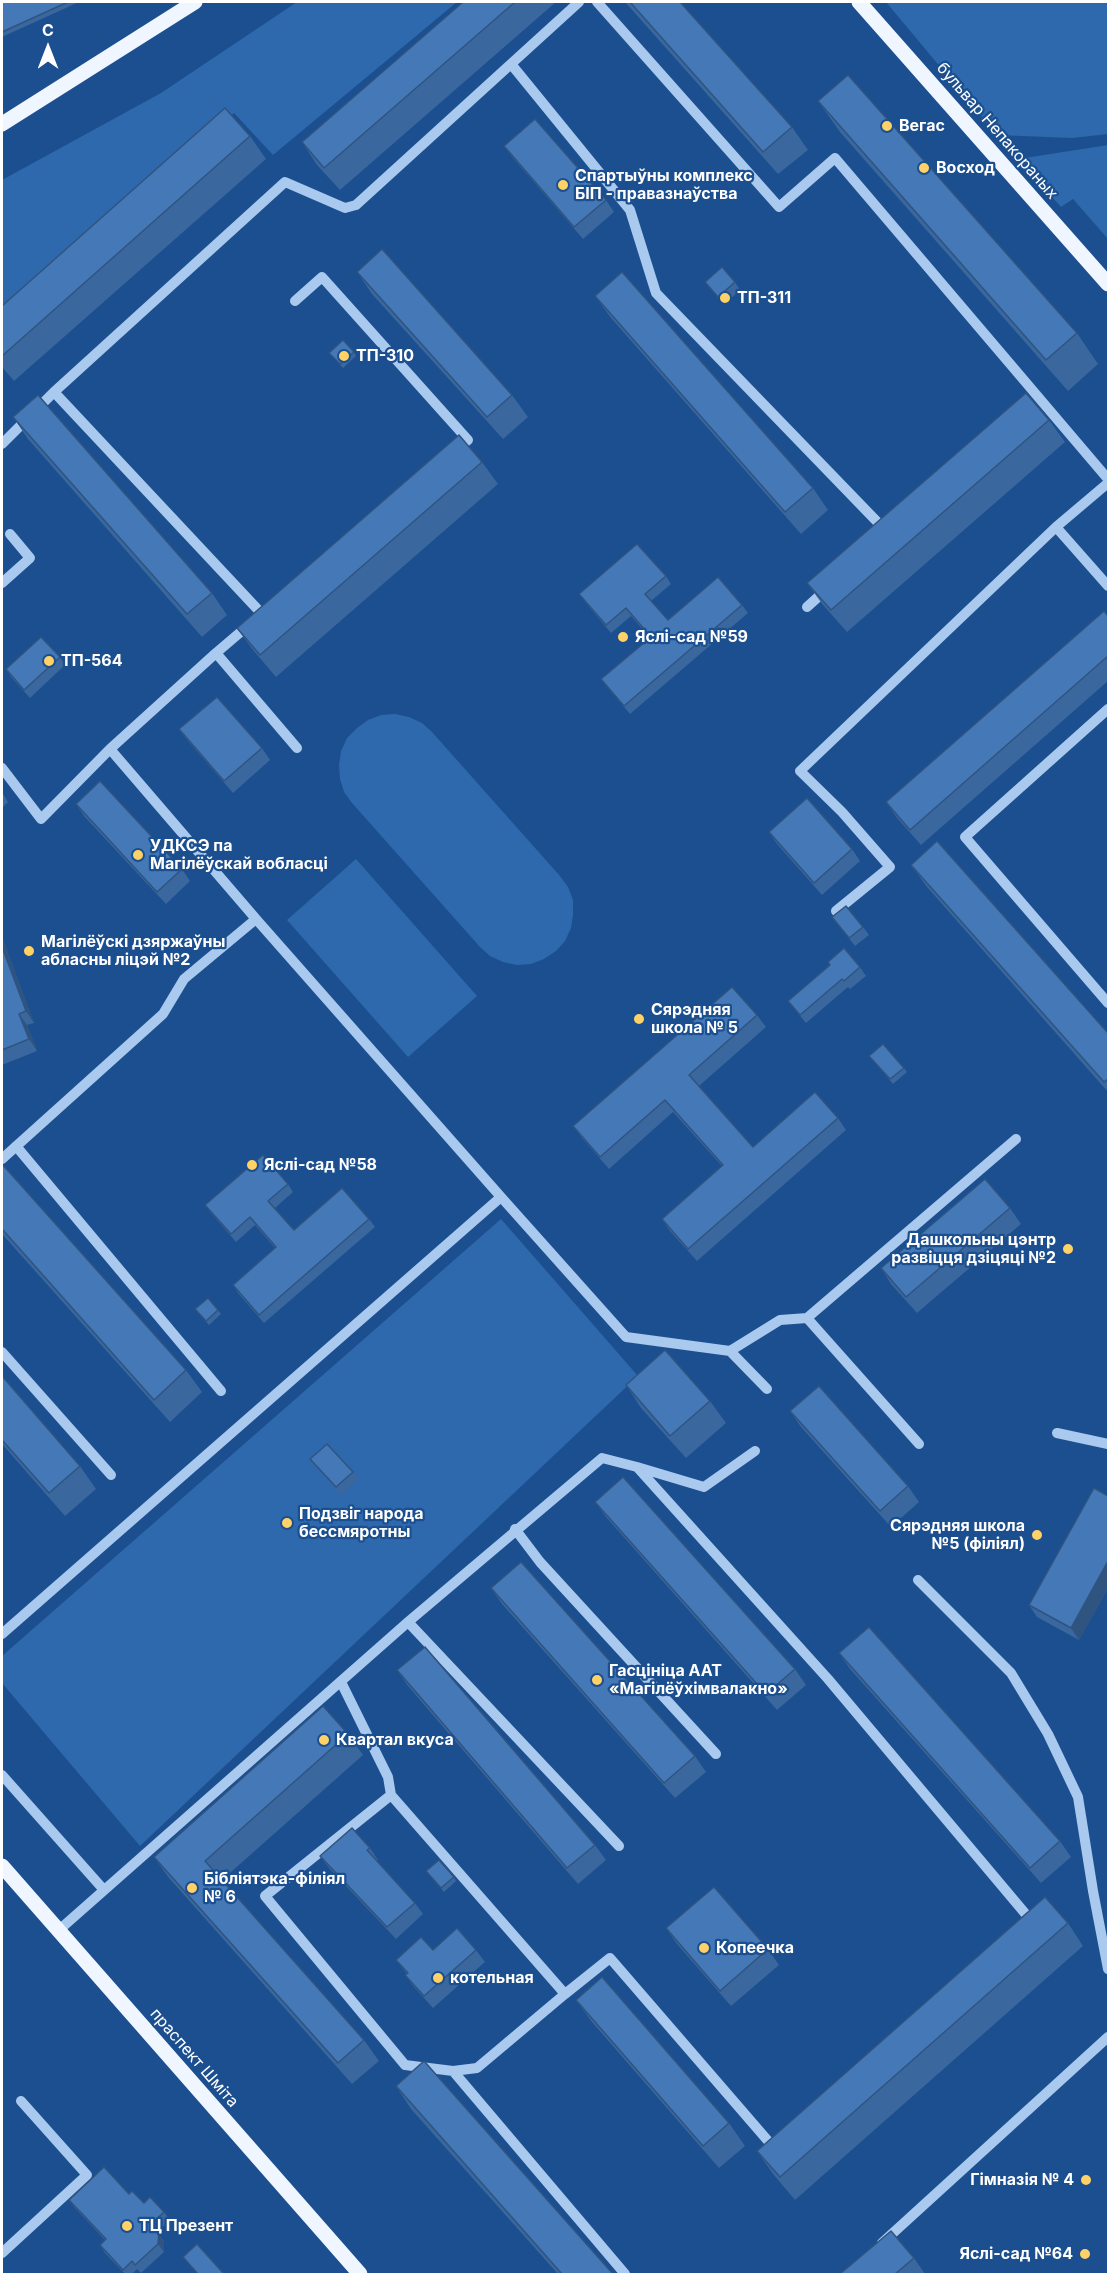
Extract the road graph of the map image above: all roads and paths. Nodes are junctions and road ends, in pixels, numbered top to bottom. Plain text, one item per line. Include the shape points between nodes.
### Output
1 (195, 2) edge
2 (579, 2) edge
3 (597, 2) edge
4 (859, 2) edge
5 (511, 64) junction
6 (2, 124) edge
7 (1108, 284) edge
8 (295, 301) dead end
9 (54, 392) junction
10 (2, 444) edge
11 (450, 455) edge
12 (1108, 479) edge
13 (1108, 483) edge
14 (1056, 527) junction
15 (887, 532) edge
16 (10, 534) dead end
17 (839, 577) edge
18 (2, 583) edge
19 (1108, 586) edge
20 (271, 607) edge
21 (807, 607) edge
22 (262, 614) junction
23 (216, 653) junction
24 (1108, 709) edge
25 (297, 748) dead end
26 (110, 749) junction
27 (2, 768) edge
28 (836, 911) edge
29 (256, 919) junction
30 (1108, 1003) edge
31 (1016, 1139) dead end
32 (16, 1146) junction
33 (2, 1159) edge
34 (501, 1197) junction
35 (807, 1318) junction
36 (730, 1352) junction
37 (2, 1353) edge
38 (767, 1389) dead end
39 (221, 1391) dead end
40 (1058, 1433) dead end
41 (919, 1444) dead end
42 (1108, 1444) edge
43 (755, 1451) dead end
44 (637, 1467) junction
45 (111, 1475) dead end
46 (515, 1529) junction
47 (918, 1580) dead end
48 (408, 1622) junction
49 (2, 1634) edge
50 (341, 1682) junction
51 (716, 1754) dead end
52 (2, 1775) edge
53 (391, 1795) junction
54 (619, 1846) dead end
55 (2, 1866) edge
56 (104, 1890) junction
57 (59, 1930) junction
58 (1025, 1932) edge
59 (1108, 1969) edge
60 (565, 1994) junction
61 (1108, 2037) edge
62 (453, 2071) junction
63 (21, 2101) dead end
64 (784, 2142) edge
65 (2, 2253) edge
66 (870, 2254) edge
67 (360, 2274) edge
68 (625, 2274) edge

1 - 6 main road
2 - 5 lane
3 - 12 lane via 779,207 835,158 1034,401
4 - 7 main road, бульвар Непакораных
5 - 9 lane via 356,205 345,208 285,182
5 - 15 lane via 630,210 656,293
8 - 11 lane via 322,278 468,440
9 - 10 lane
9 - 22 lane
13 - 14 lane
14 - 19 lane
14 - 28 lane via 800,771 890,867
16 - 18 lane via 30,558
17 - 21 lane
20 - 22 lane
22 - 23 lane
23 - 25 lane
23 - 26 lane
24 - 30 lane via 965,837
26 - 27 lane via 41,819
26 - 29 lane
29 - 32 lane via 184,979 163,1014
29 - 34 lane
31 - 35 lane
32 - 33 lane
32 - 39 lane
34 - 36 lane via 626,1337
34 - 49 lane
35 - 36 lane via 780,1320
35 - 41 lane
36 - 38 lane
37 - 45 lane
40 - 42 lane
43 - 44 lane via 704,1486
44 - 46 lane via 602,1458
44 - 58 lane via 828,1679 1034,1924
46 - 48 lane
46 - 51 lane via 540,1562
47 - 59 lane via 1011,1673 1048,1734 1078,1797
48 - 50 lane
48 - 54 lane
50 - 53 lane via 388,1777
50 - 56 lane
52 - 56 lane
53 - 60 lane
53 - 62 lane via 265,1896 405,2065
55 - 57 main road, праспект Шміта
56 - 57 lane
57 - 67 main road, праспект Шміта
60 - 62 lane via 477,2068
60 - 64 lane via 610,1958 775,2150
61 - 66 lane
62 - 68 lane
63 - 65 lane via 87,2175

